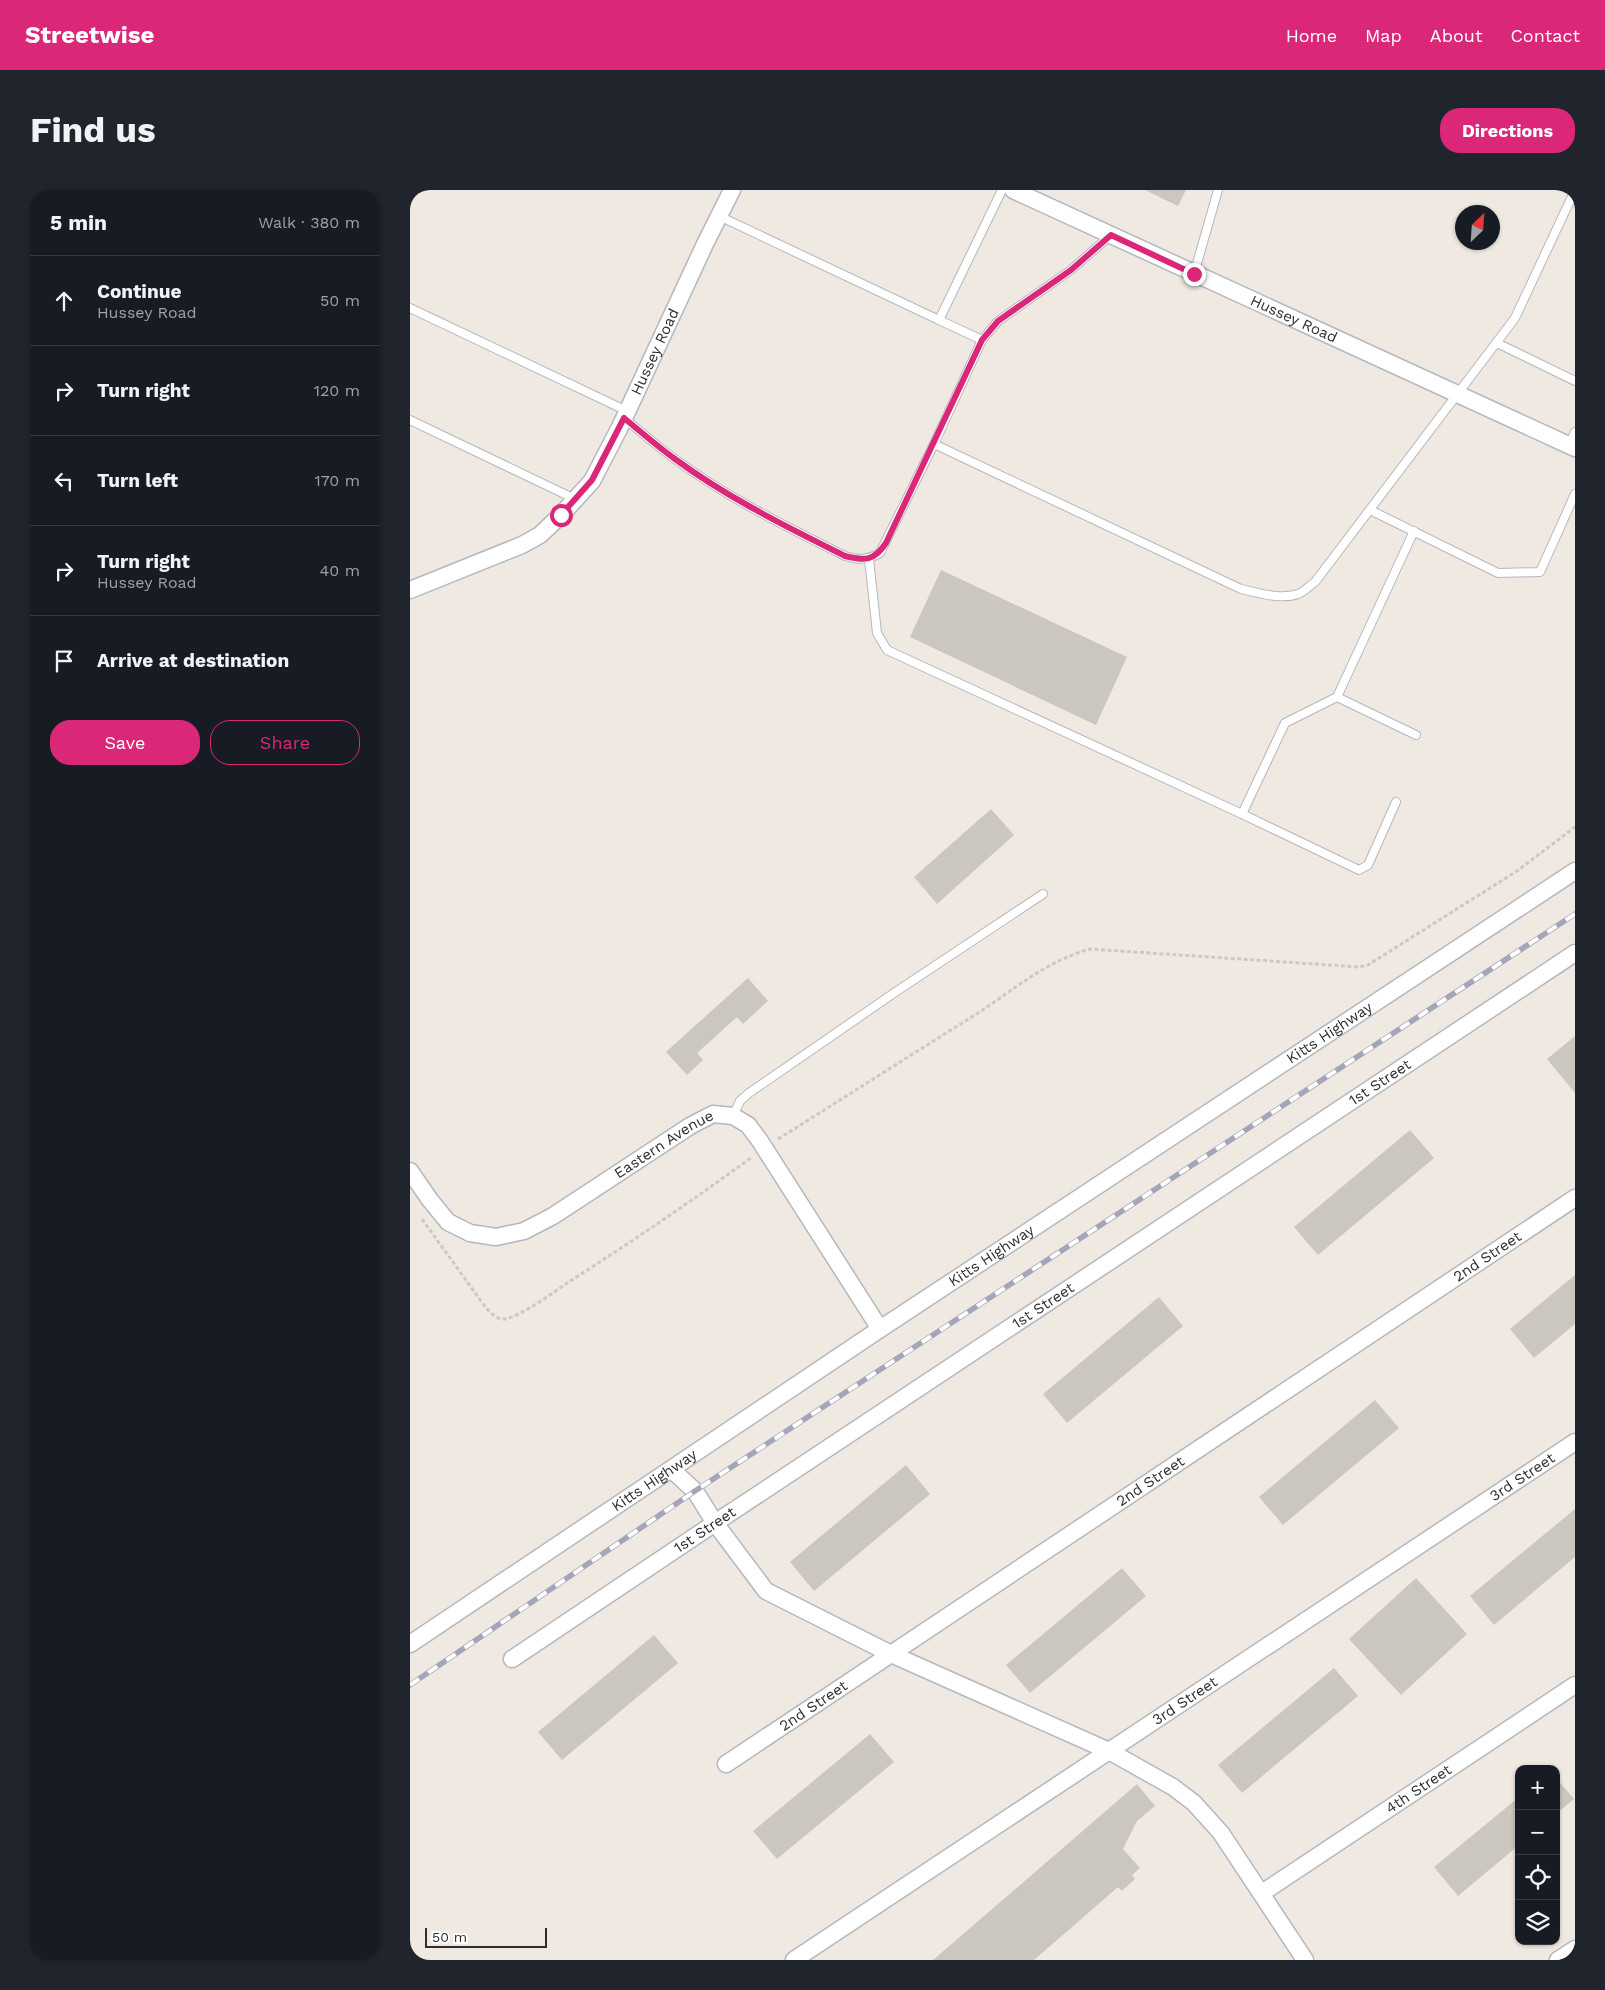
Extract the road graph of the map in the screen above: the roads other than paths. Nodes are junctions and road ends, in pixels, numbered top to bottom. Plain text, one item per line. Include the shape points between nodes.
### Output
1 (732, 190) edge
2 (1002, 190) edge
3 (1013, 190) edge
4 (1218, 190) edge
5 (1575, 190) edge
6 (719, 216) junction
7 (1111, 235) junction
8 (1194, 274) junction
9 (410, 308) edge
10 (939, 320) junction
11 (982, 340) junction
12 (1497, 343) junction
13 (1575, 380) edge
14 (1457, 395) junction
15 (625, 415) junction
16 (410, 420) edge
17 (1573, 442) edge
18 (934, 444) junction
19 (1575, 494) edge
20 (575, 500) junction
21 (1370, 510) junction
22 (1414, 531) junction
23 (869, 559) junction
24 (410, 590) edge
25 (1337, 697) junction
26 (1416, 735) dead end
27 (1396, 802) dead end
28 (1242, 814) junction
29 (1575, 870) edge
30 (1043, 894) dead end
31 (1575, 953) edge
32 (733, 1116) junction
33 (410, 1171) edge
34 (1575, 1198) edge
35 (880, 1329) junction
36 (1575, 1442) edge
37 (672, 1470) junction
38 (714, 1522) junction
39 (410, 1644) edge
40 (891, 1654) junction
41 (512, 1660) dead end
42 (1575, 1686) edge
43 (1108, 1751) junction
44 (726, 1764) dead end
45 (1262, 1893) junction
46 (1575, 1949) edge
47 (794, 1960) edge
48 (1305, 1960) edge
49 (1558, 1960) edge

1 - 6 street, Hussey Road
2 - 10 lane
3 - 7 street, Hussey Road
4 - 8 lane
5 - 12 lane via 1515,318
6 - 10 lane
6 - 15 street, Hussey Road
7 - 8 street, Hussey Road
7 - 11 lane via 1071,270 998,321
8 - 14 street, Hussey Road
9 - 15 lane
10 - 11 lane
11 - 18 lane
12 - 13 lane
12 - 14 lane
14 - 17 street, Hussey Road
14 - 21 lane
15 - 20 street, Hussey Road via 592,480
15 - 23 lane via 674,459 770,519 845,556
16 - 20 lane
18 - 21 lane via 1241,589 1262,594 1299,594 1315,582
18 - 23 lane via 886,543 880,553
19 - 22 lane via 1540,572 1498,573
20 - 24 street, Hussey Road via 540,535 522,545
21 - 22 lane
22 - 25 lane
23 - 28 lane via 877,633 887,650
25 - 26 lane
25 - 28 lane via 1286,722
27 - 28 lane via 1368,865 1359,870
29 - 35 street, Kitts Highway
30 - 32 lane via 748,1093
31 - 38 street, 1st Street
32 - 33 street, Eastern Avenue via 713,1114 553,1216 524,1231 496,1237 470,1233 448,1222
32 - 35 street, Eastern Avenue via 748,1125 764,1148
34 - 40 street, 2nd Street
35 - 37 street, Kitts Highway
36 - 43 street, 3rd Street
37 - 38 street via 695,1491
37 - 39 street, Kitts Highway
38 - 40 street via 766,1591
38 - 41 street, 1st Street
40 - 43 street
40 - 44 street, 2nd Street
42 - 45 street, 4th Street
43 - 45 street via 1173,1787 1194,1803 1221,1833
43 - 47 street, 3rd Street
45 - 48 street
46 - 49 street

